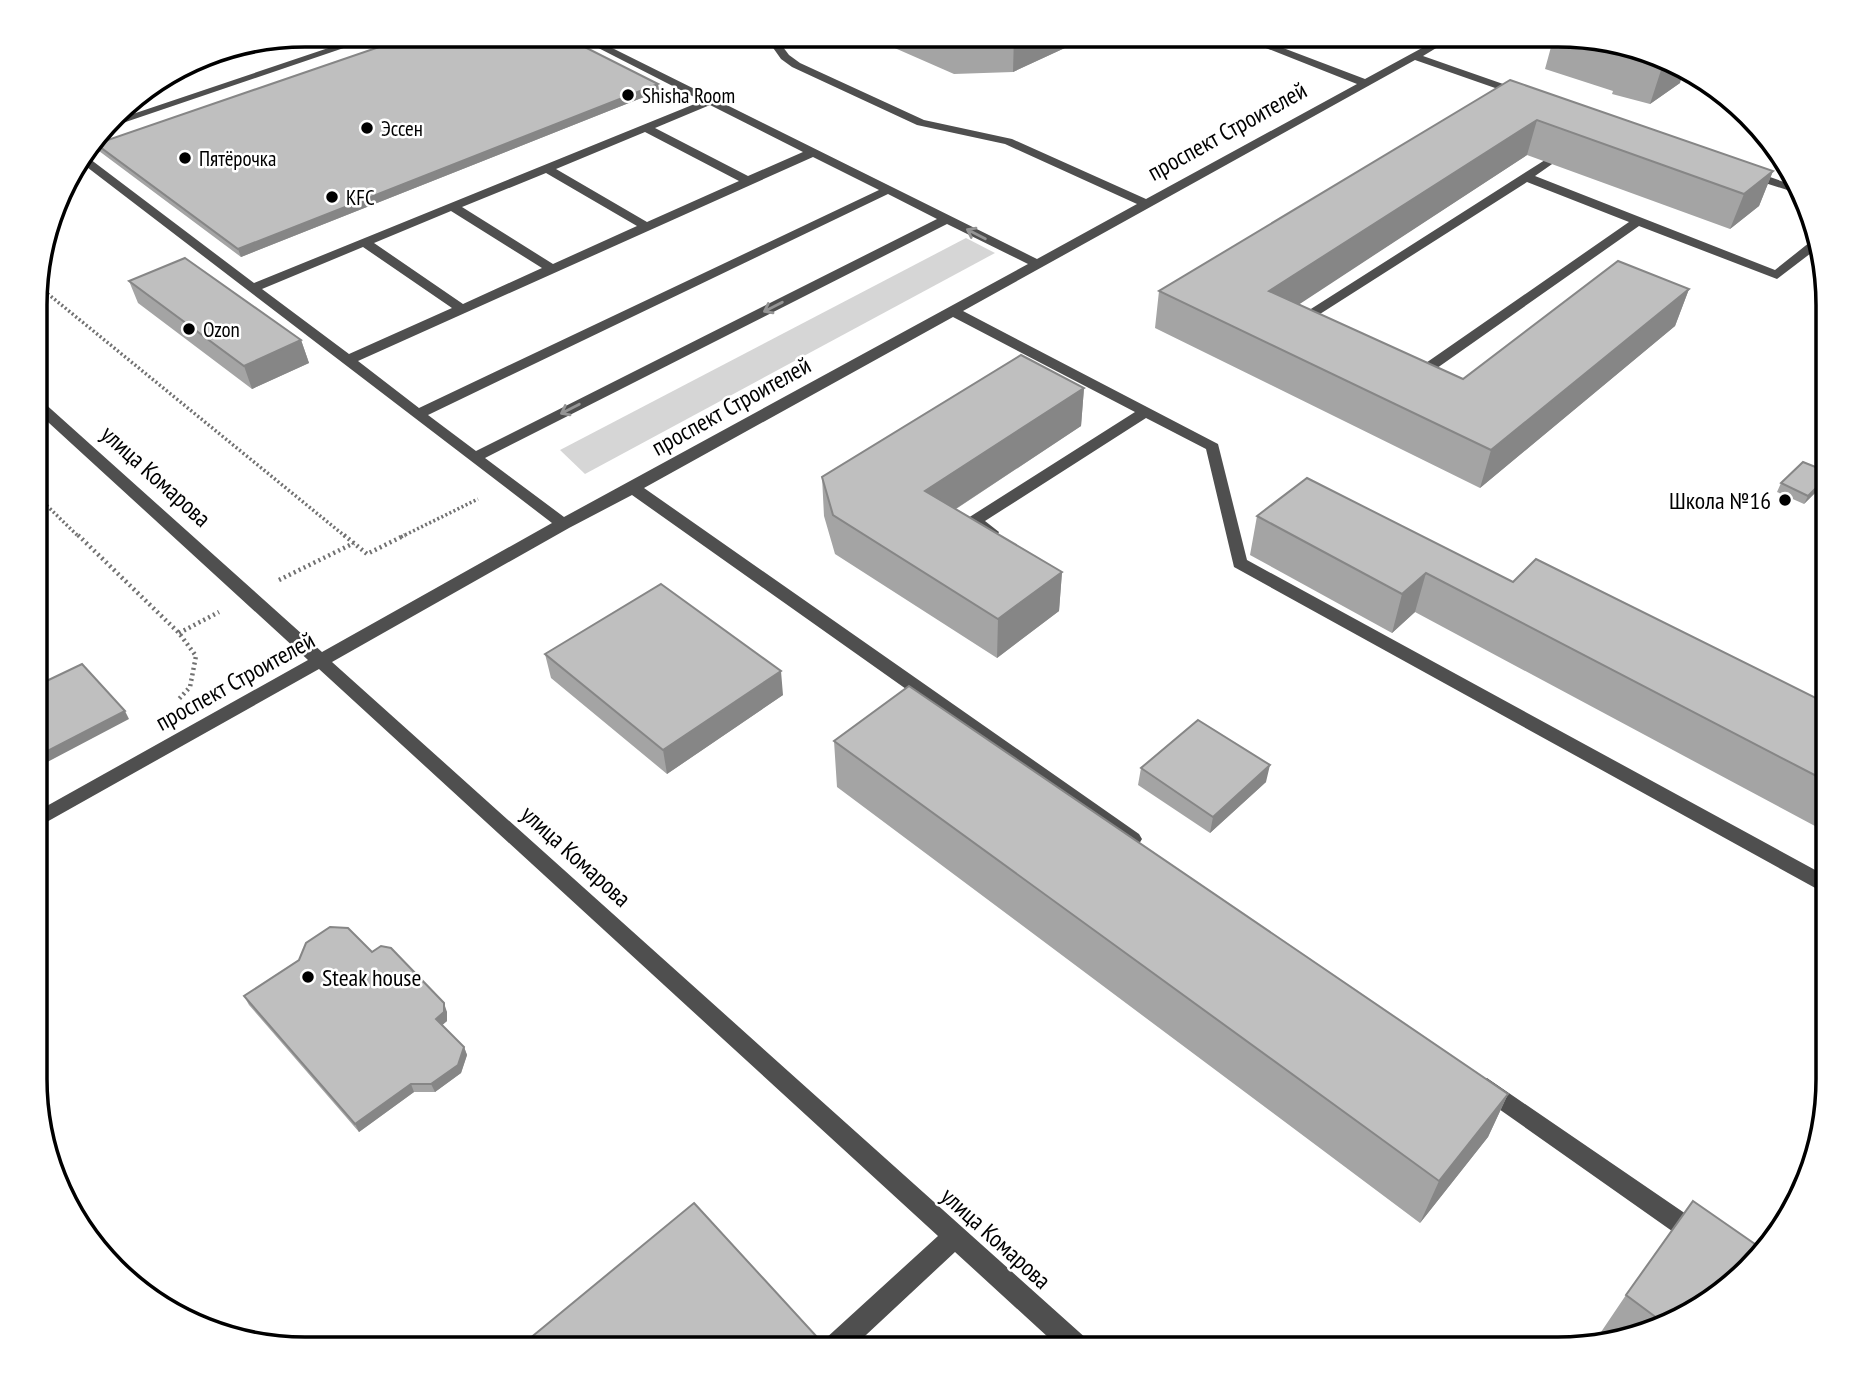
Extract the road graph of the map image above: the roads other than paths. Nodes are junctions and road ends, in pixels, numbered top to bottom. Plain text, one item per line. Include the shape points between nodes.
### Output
1 (341, 47) edge
2 (602, 47) edge
3 (778, 47) edge
4 (1270, 47) edge
5 (1430, 47) edge
6 (1413, 56) junction
7 (1365, 83) junction
8 (1530, 97) edge
9 (710, 101) junction
10 (127, 119) edge
11 (646, 128) junction
12 (813, 152) junction
13 (1549, 162) edge
14 (90, 164) edge
15 (546, 169) junction
16 (1737, 169) edge
17 (1526, 177) junction
18 (748, 181) junction
19 (1787, 187) edge
20 (888, 190) junction
21 (1146, 204) junction
22 (453, 207) junction
23 (947, 219) junction
24 (1638, 221) junction
25 (647, 227) junction
26 (365, 243) junction
27 (1810, 249) edge
28 (1037, 264) junction
29 (552, 269) junction
30 (253, 288) junction
31 (462, 309) junction
32 (953, 311) junction
33 (1323, 333) edge
34 (348, 360) junction
35 (1406, 372) edge
36 (1145, 412) junction
37 (47, 413) edge
38 (418, 414) junction
39 (475, 457) junction
40 (633, 488) junction
41 (562, 524) junction
42 (1005, 541) edge
43 (321, 660) junction
44 (47, 815) edge
45 (1144, 846) edge
46 (1816, 880) edge
47 (1473, 1078) edge
48 (955, 1236) junction
49 (1711, 1245) edge
50 (846, 1337) edge
51 (1066, 1337) edge

1 - 10 street
2 - 9 street
3 - 21 street via 796,65 921,122 1008,141
4 - 7 street
5 - 6 street, проспект Строителей
6 - 7 street, проспект Строителей
6 - 8 street
7 - 21 street, проспект Строителей
9 - 11 street
9 - 12 street
11 - 15 street
11 - 18 street
12 - 18 street
12 - 20 street
13 - 17 street
14 - 30 street
15 - 22 street
15 - 25 street
16 - 19 street
17 - 24 street
17 - 33 street via 1299,321
18 - 25 street
20 - 23 street
20 - 38 street
21 - 28 street, проспект Строителей
22 - 26 street
22 - 29 street
28 -> 23 street
23 -> 39 street
24 - 27 street via 1777,275
24 - 35 street via 1418,378
25 - 29 street
26 - 30 street
26 - 31 street
28 - 32 street, проспект Строителей
29 - 31 street
30 - 34 street
31 - 34 street
32 - 36 street
32 - 40 street, проспект Строителей
34 - 38 street
36 - 42 street via 974,521
36 - 46 street via 1213,447 1240,563
37 - 43 street, улица Комарова
38 - 39 street
39 - 41 street
40 - 41 street, проспект Строителей
40 - 45 street
41 - 43 street, проспект Строителей
43 - 44 street, проспект Строителей
43 - 48 street, улица Комарова
47 - 49 street
48 - 50 street
48 - 51 street, улица Комарова

